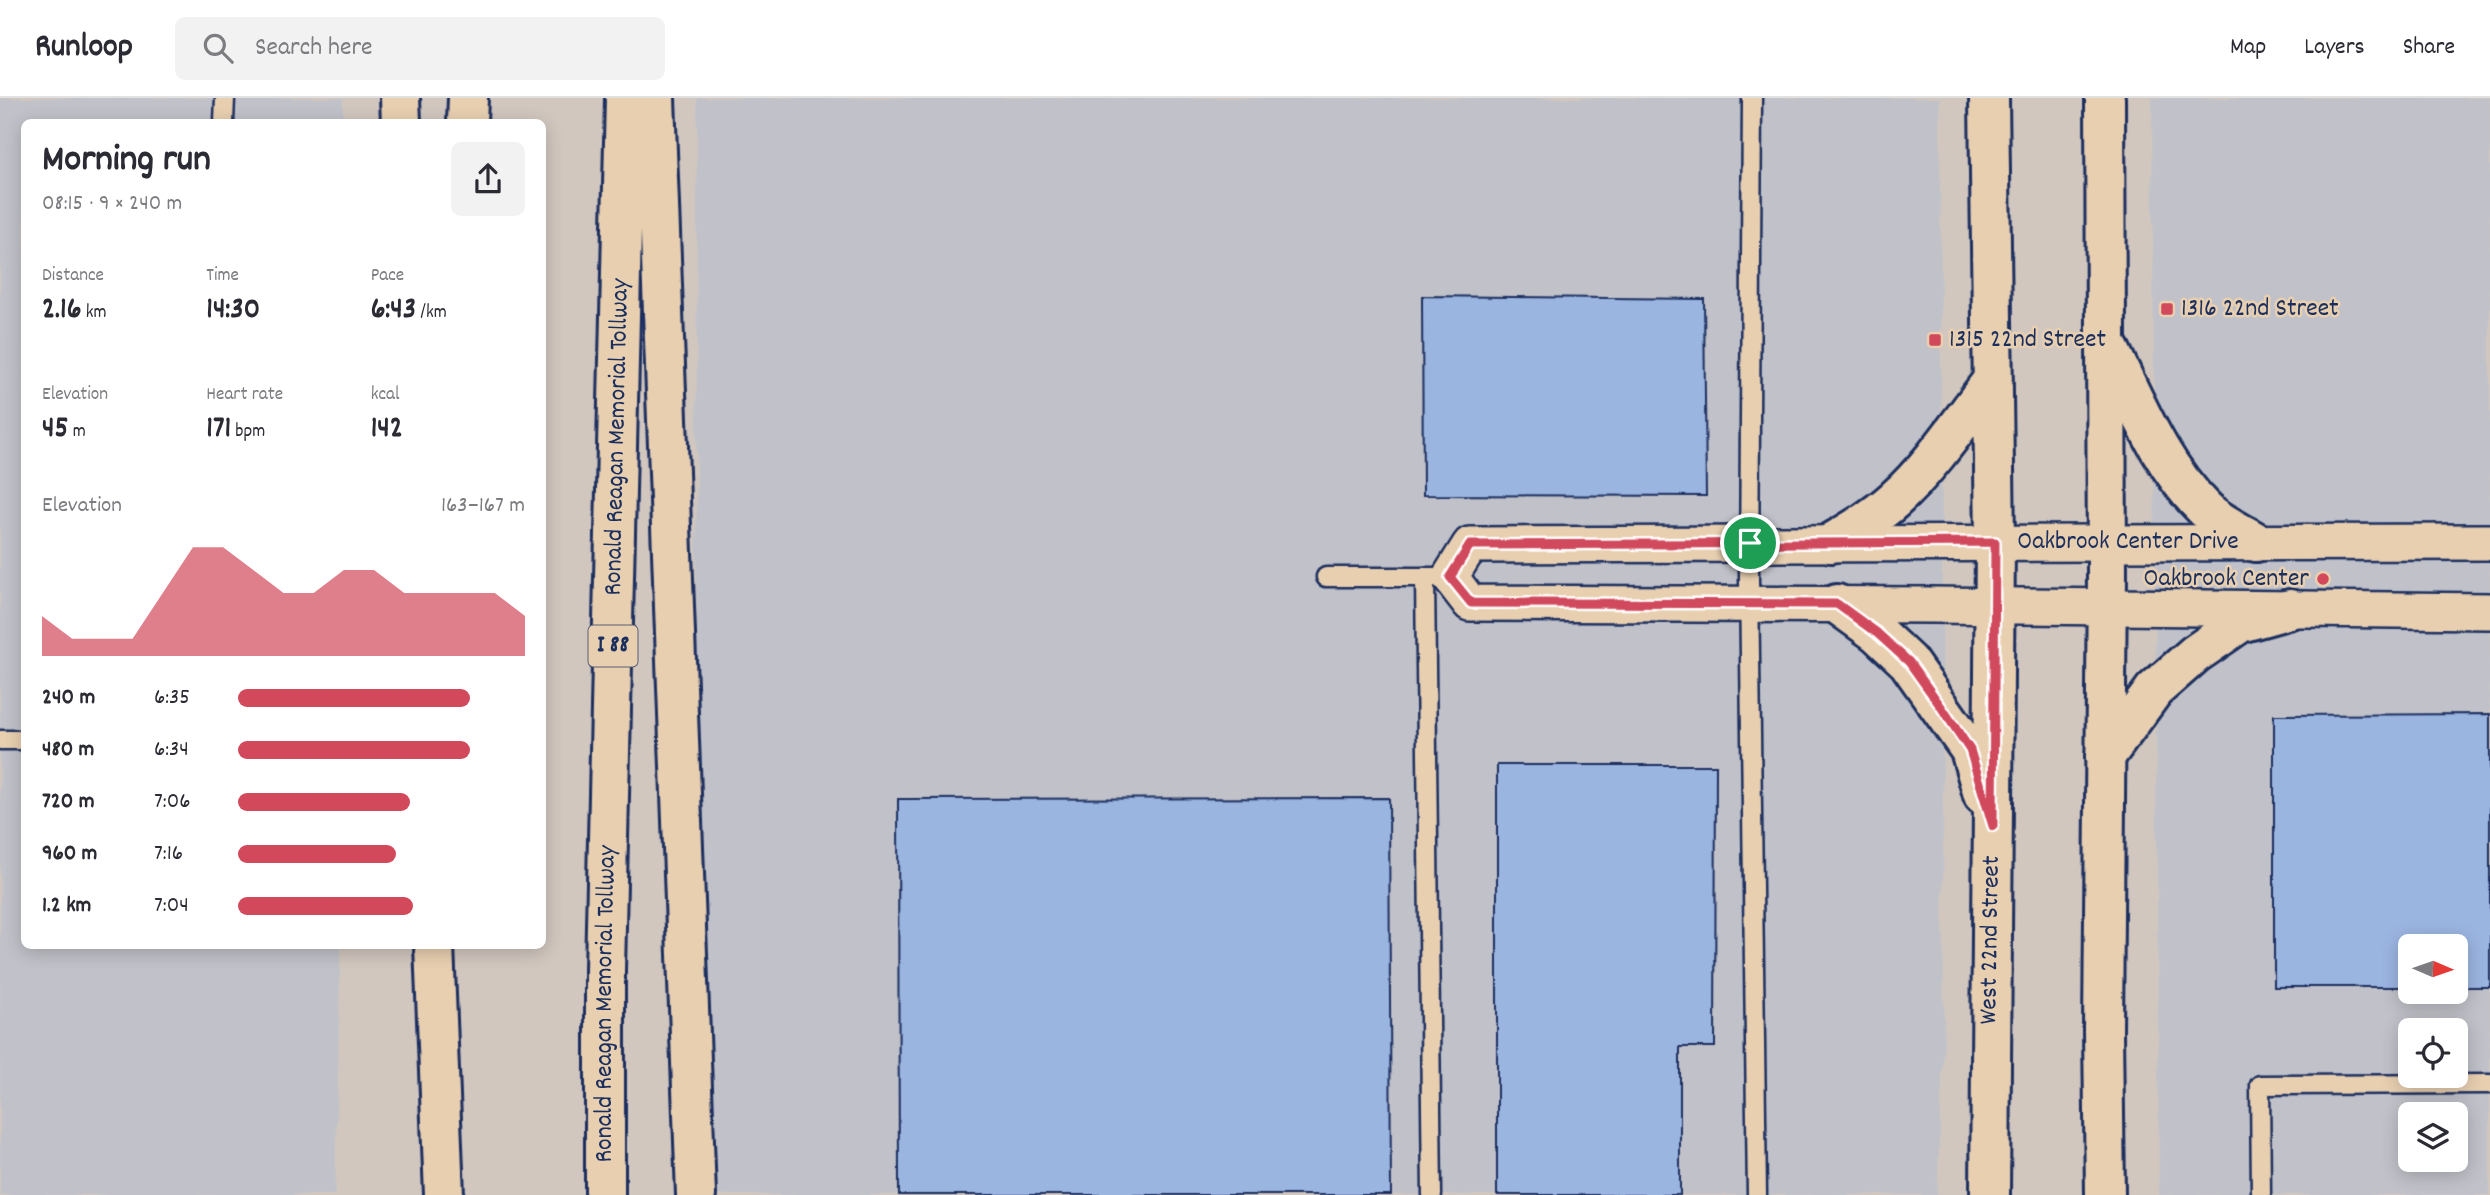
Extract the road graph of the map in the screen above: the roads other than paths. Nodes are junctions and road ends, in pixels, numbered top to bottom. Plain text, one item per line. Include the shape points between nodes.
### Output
1 (225, 98) edge
2 (400, 98) edge
3 (468, 98) edge
4 (625, 98) edge
5 (656, 98) edge
6 (1752, 98) edge
7 (1989, 98) edge
8 (2105, 98) edge
9 (224, 119) edge
10 (401, 119) edge
11 (467, 119) edge
12 (2106, 341) junction
13 (1992, 381) junction
14 (1995, 542) junction
15 (2106, 542) junction
16 (2256, 542) junction
17 (2490, 542) edge
18 (1750, 543) junction
19 (1830, 543) junction
20 (1326, 577) dead end
21 (1437, 577) junction
22 (1750, 604) junction
23 (1837, 604) junction
24 (1995, 605) junction
25 (2106, 607) junction
26 (2290, 609) junction
27 (2490, 611) edge
28 (0, 740) edge
29 (21, 740) edge
30 (2105, 757) junction
31 (1993, 826) junction
32 (434, 949) edge
33 (445, 949) edge
34 (2490, 1084) edge
35 (445, 1195) edge
36 (605, 1195) edge
37 (696, 1195) edge
38 (1432, 1195) edge
39 (1757, 1195) edge
40 (1990, 1195) edge
41 (2105, 1195) edge
42 (2261, 1195) edge

1 - 9 lane
2 - 10 main road
3 - 11 main road
4 - 36 main road, Ronald Reagan Memorial Tollway / I 88 via 605,970
5 - 37 main road
6 - 18 lane
7 - 13 main road, West 22nd Street
8 - 12 main road
12 - 15 main road
12 - 16 main road via 2177,476 2207,511
13 - 14 main road, West 22nd Street
13 - 19 main road via 1895,499
14 - 15 street, Oakbrook Center Drive
14 - 19 street, Oakbrook Center Drive
14 - 24 main road, West 22nd Street
15 - 16 street, Oakbrook Center Drive
15 - 25 main road
16 - 17 street, Oakbrook Center Drive
18 - 19 street, Oakbrook Center Drive
18 - 21 street, Oakbrook Center Drive via 1470,545
18 - 22 lane
20 - 21 lane
21 - 22 street via 1471,603
21 - 38 lane
22 - 23 street
22 - 39 lane
23 - 24 street
23 - 31 main road via 1909,662 1942,708 1970,750
24 - 25 street
24 - 31 main road, West 22nd Street
25 - 26 street
25 - 30 main road
26 - 27 street
26 - 30 main road via 2240,623 2194,654 2154,690
28 - 29 lane
30 - 41 main road
31 - 40 main road, West 22nd Street
32 - 35 main road
33 - 35 main road
34 - 42 lane via 2260,1085

